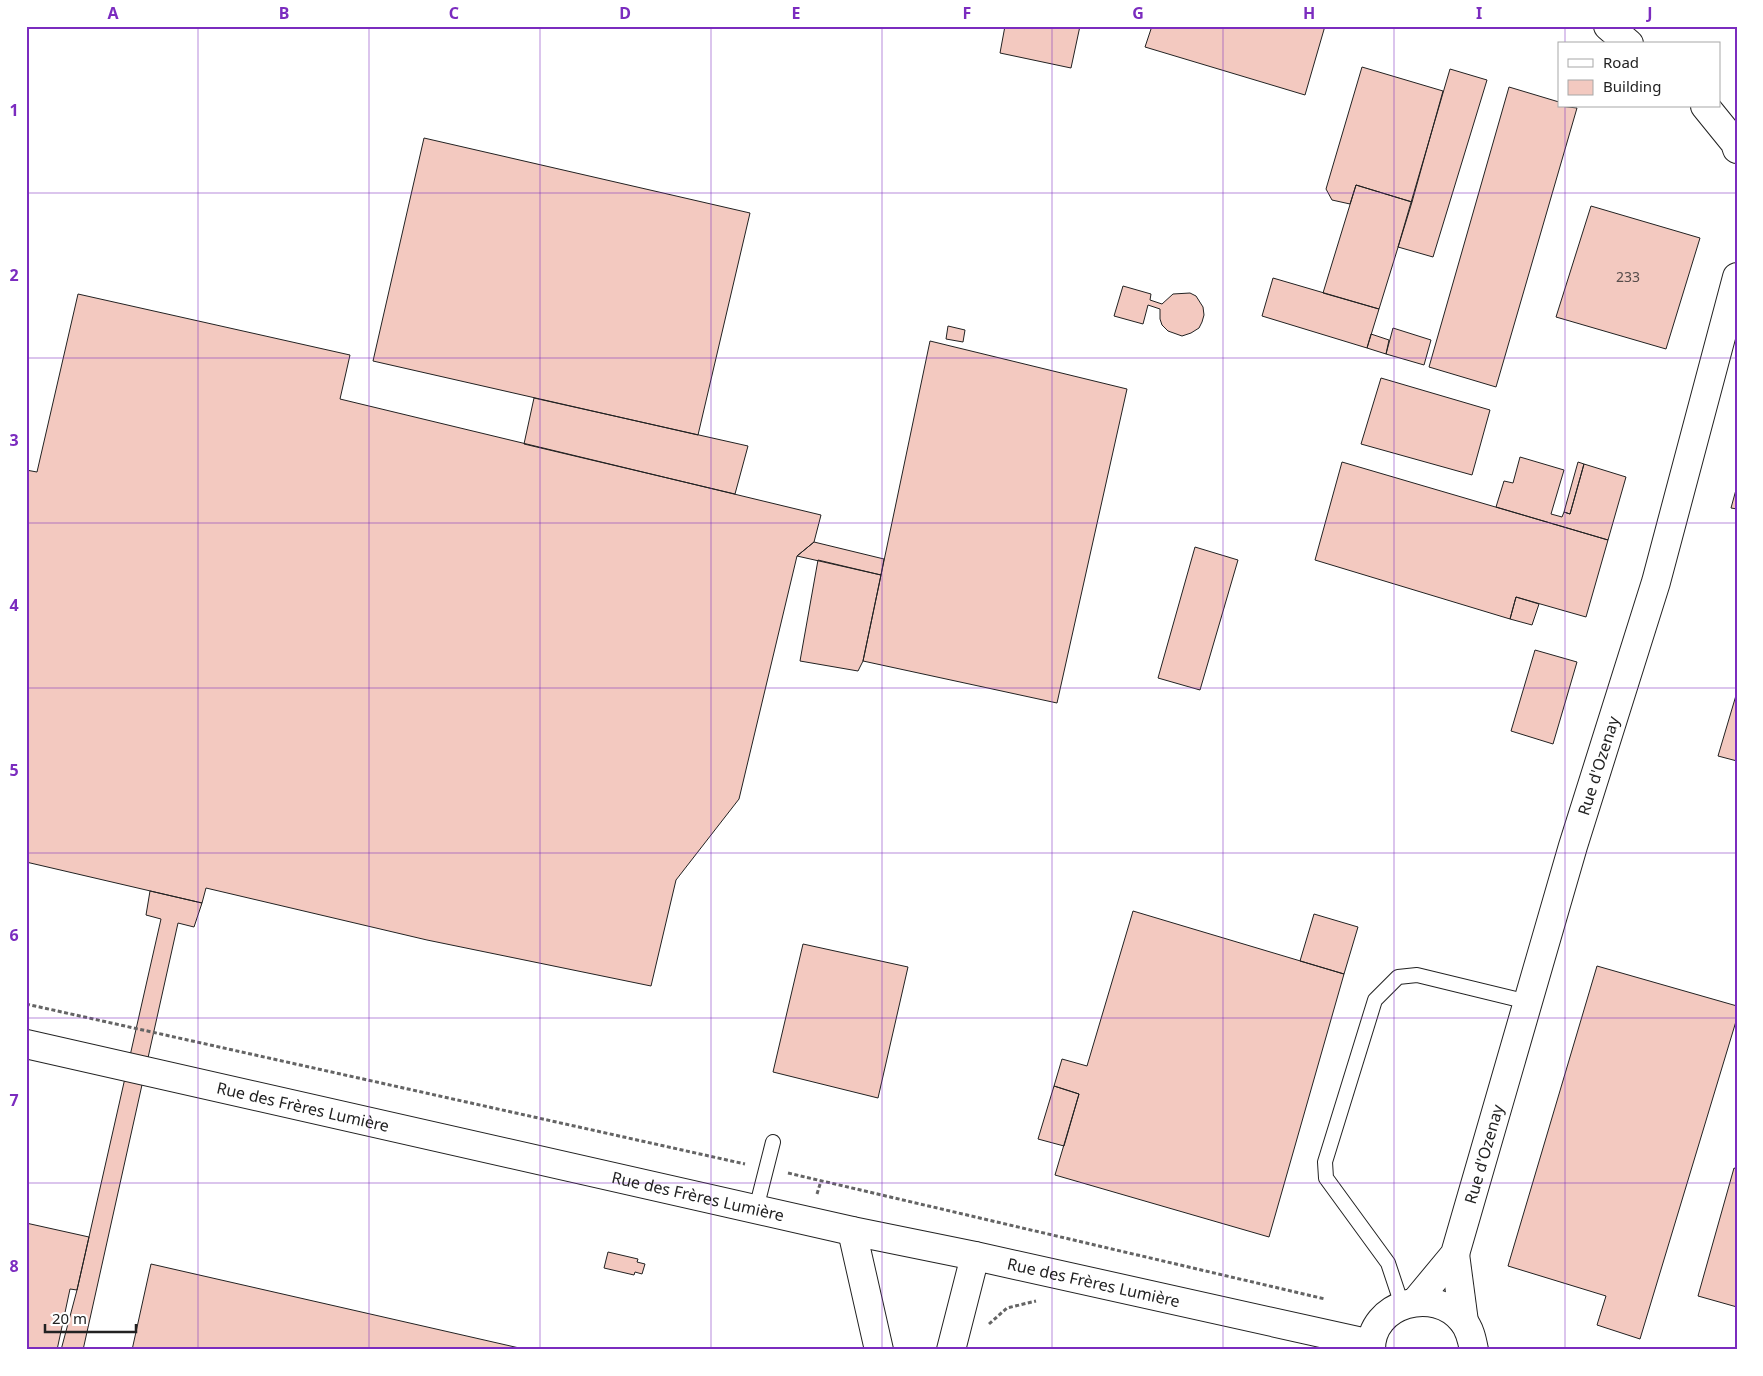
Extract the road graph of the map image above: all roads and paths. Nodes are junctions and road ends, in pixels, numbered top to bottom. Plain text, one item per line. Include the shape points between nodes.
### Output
1 (1608, 26) edge
2 (1627, 42) edge
3 (1707, 108) edge
4 (1737, 148) edge
5 (1737, 277) edge
6 (1528, 1002) junction
7 (26, 1004) edge
8 (26, 1044) edge
9 (773, 1142) dead end
10 (766, 1169) junction
11 (756, 1209) junction
12 (852, 1231) junction
13 (1455, 1254) junction
14 (975, 1256) junction
15 (1325, 1299) dead end
16 (1037, 1300) dead end
17 (1409, 1303) junction
18 (1464, 1322) junction
19 (987, 1326) dead end
20 (1371, 1347) edge
21 (879, 1350) edge
22 (951, 1350) edge
23 (1474, 1350) edge

1 - 2 street
3 - 4 street
5 - 6 street, Rue d'Ozenay via 1656,582
6 - 13 street, Rue d'Ozenay
6 - 17 lane via 1417,975 1398,977 1375,1000 1325,1162 1326,1178 1388,1263
7 - 10 path
8 - 11 street, Rue des Frères Lumière
9 - 10 lane
10 - 11 lane
10 - 15 path
11 - 12 street, Rue des Frères Lumière
12 - 14 street, Rue des Frères Lumière
12 - 21 street
13 - 17 street, Rue d'Ozenay
13 - 18 street, Rue d'Ozenay
14 - 20 street, Rue des Frères Lumière
14 - 22 street
16 - 19 path via 1007,1308
17 - 18 street via 1442,1305
17 - 20 street, Rue d'Ozenay via 1387,1314 1377,1328
18 - 23 street, Rue d'Ozenay

